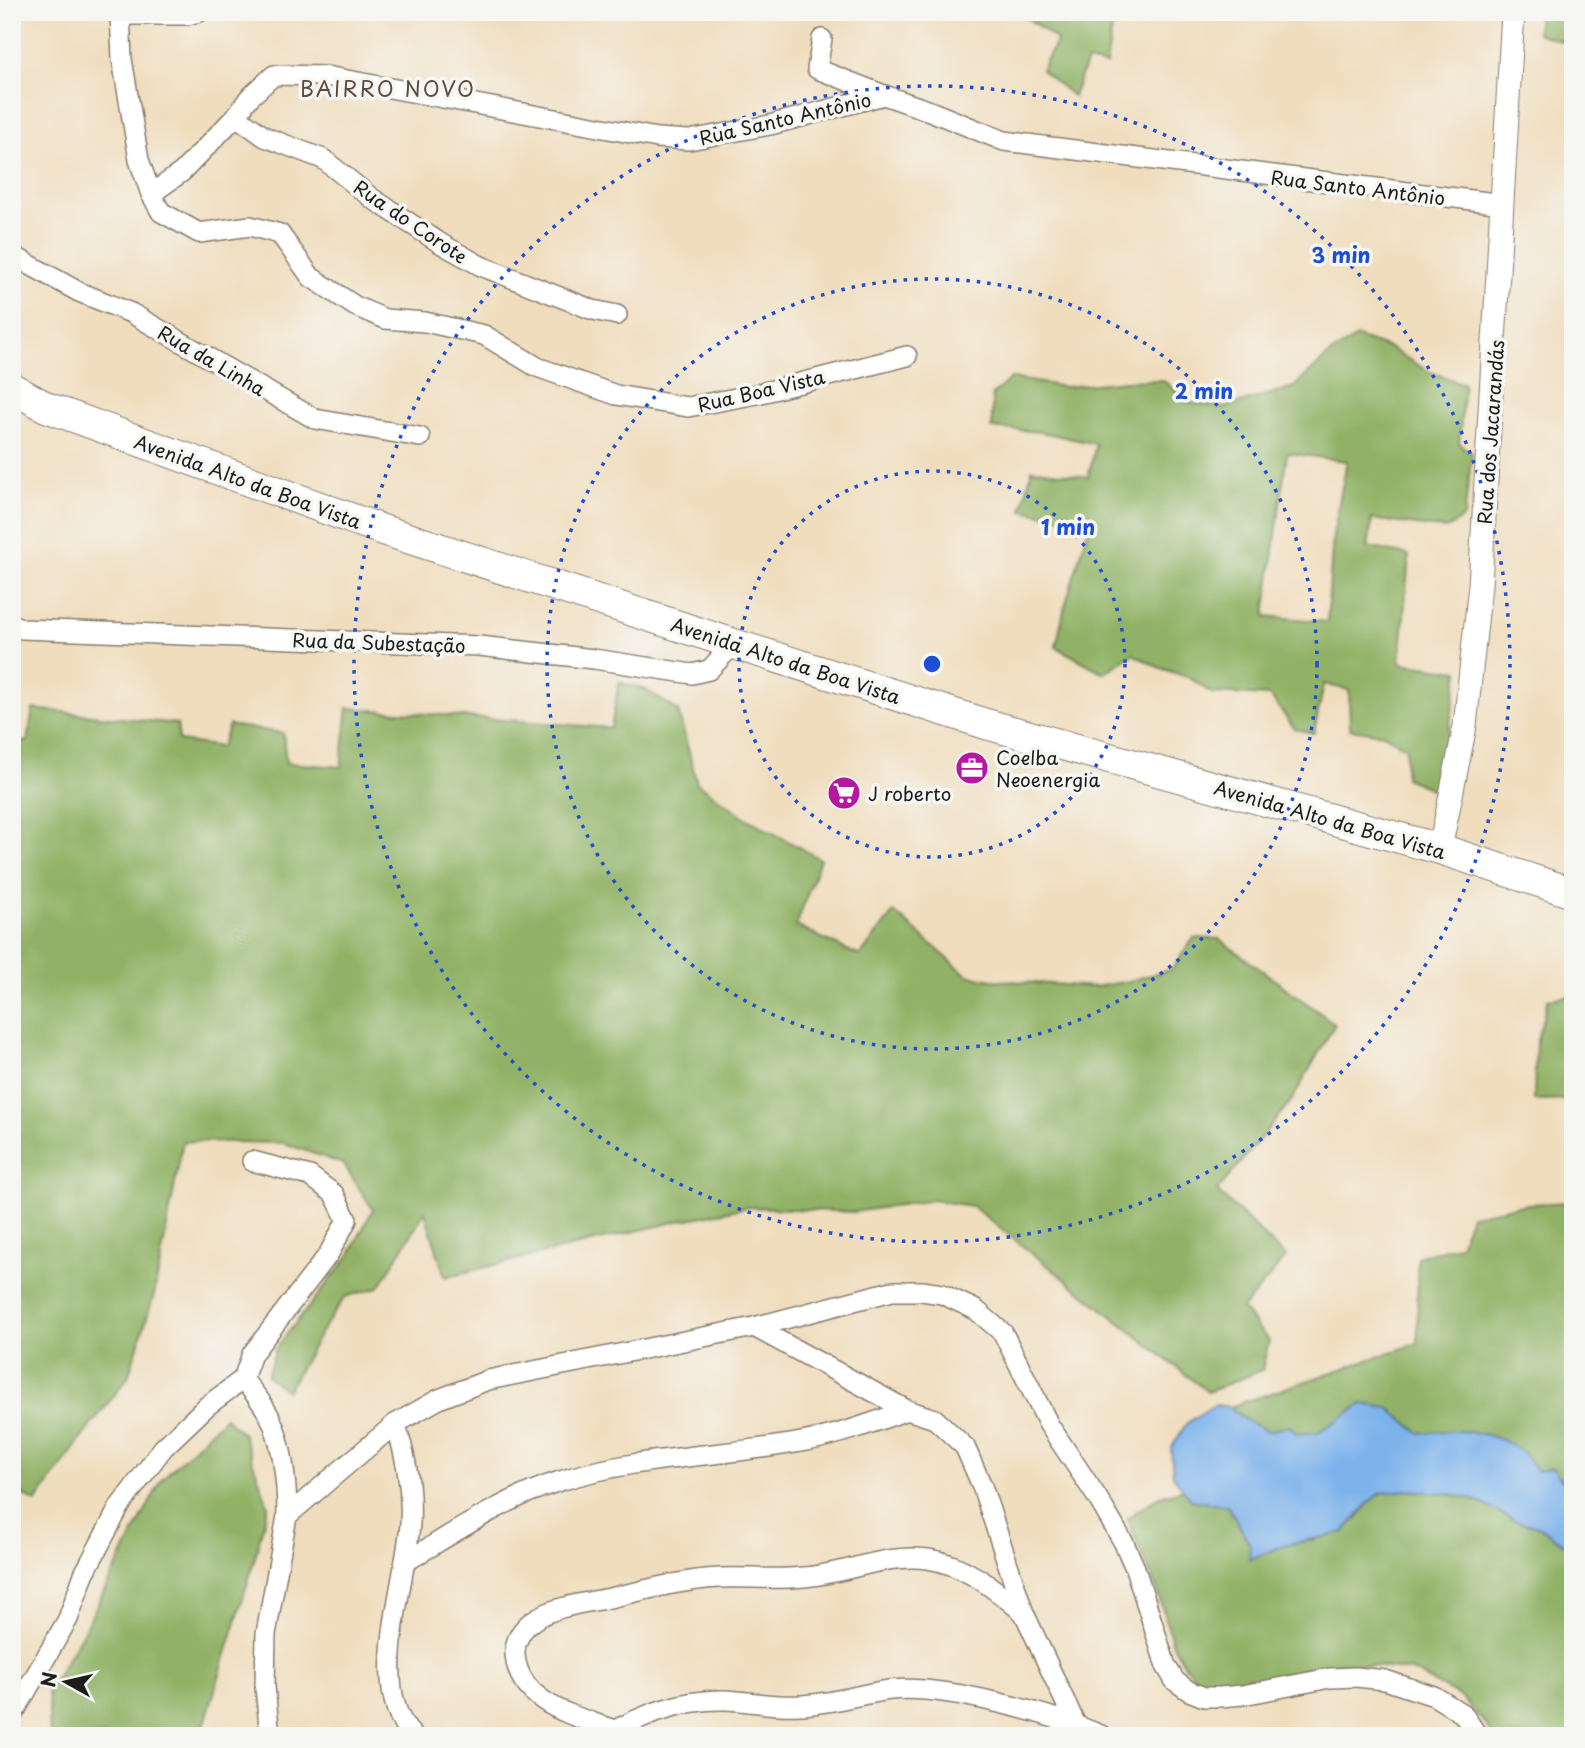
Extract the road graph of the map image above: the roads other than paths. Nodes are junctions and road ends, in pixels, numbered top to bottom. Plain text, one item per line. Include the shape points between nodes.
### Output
1 (199, 12) edge
2 (1513, 12) edge
3 (120, 14) edge
4 (822, 39) dead end
5 (884, 95) junction
6 (236, 116) junction
7 (151, 194) junction
8 (1503, 204) junction
9 (12, 254) edge
10 (617, 315) dead end
11 (907, 356) dead end
12 (12, 388) edge
13 (421, 437) dead end
14 (12, 624) edge
15 (734, 644) junction
16 (1440, 849) junction
17 (1573, 893) edge
18 (252, 1161) dead end
19 (754, 1327) junction
20 (243, 1379) junction
21 (907, 1410) junction
22 (394, 1424) junction
23 (286, 1516) junction
24 (405, 1562) junction
25 (1024, 1613) junction
26 (12, 1716) edge
27 (1062, 1727) edge
28 (609, 1733) edge
29 (270, 1736) edge
30 (414, 1736) edge
31 (1103, 1736) edge
32 (1478, 1736) edge

1 - 3 street
2 - 8 street, Rua dos Jacarandás
3 - 7 street, Rua Boa Vista via 134,131
4 - 5 street via 817,69
5 - 6 street, Rua Santo Antônio via 770,125 689,140 657,138 326,76 274,75
5 - 8 street, Rua Santo Antônio via 1004,141
6 - 7 street, Rua Santo Antônio via 182,172
6 - 10 street, Rua do Corote via 265,137 323,159 373,200 481,266
7 - 11 street, Rua Boa Vista via 161,212 199,233 250,226 280,234 311,277 355,306 385,319 484,335 537,367 616,395 688,407
8 - 16 street, Rua dos Jacarandás via 1480,585 1465,726
9 - 13 street, Rua da Linha via 79,292 131,313 315,419
12 - 15 main road, Avenida Alto da Boa Vista via 46,407 371,526
14 - 15 street, Rua da Subestação via 22,629 479,646 692,674 709,670
15 - 16 main road, Avenida Alto da Boa Vista via 1009,731
16 - 17 main road, Avenida Alto da Boa Vista
18 - 20 street via 310,1176 334,1194 347,1220 328,1255 252,1354
19 - 21 street
19 - 22 street via 488,1380 439,1399
19 - 32 street via 892,1292 942,1294 976,1310 1003,1333 1049,1425 1124,1543 1175,1681 1204,1697 1220,1697 1330,1678 1385,1680 1434,1696 1463,1714
20 - 23 street via 267,1411 276,1437 285,1466
20 - 26 street via 163,1448 120,1506 84,1574 68,1619
21 - 24 street via 802,1442 649,1461 559,1481 487,1514
21 - 25 street via 935,1419 965,1447
22 - 23 street
22 - 24 street via 411,1487
23 - 29 street via 266,1634
24 - 30 street via 390,1664 397,1706
25 - 27 street
25 - 28 street via 989,1584 953,1567 913,1557 802,1577 684,1582 535,1619 518,1637 514,1650 519,1674 538,1698
27 - 28 street via 995,1702 891,1690 798,1706 725,1700 682,1703
27 - 31 street

